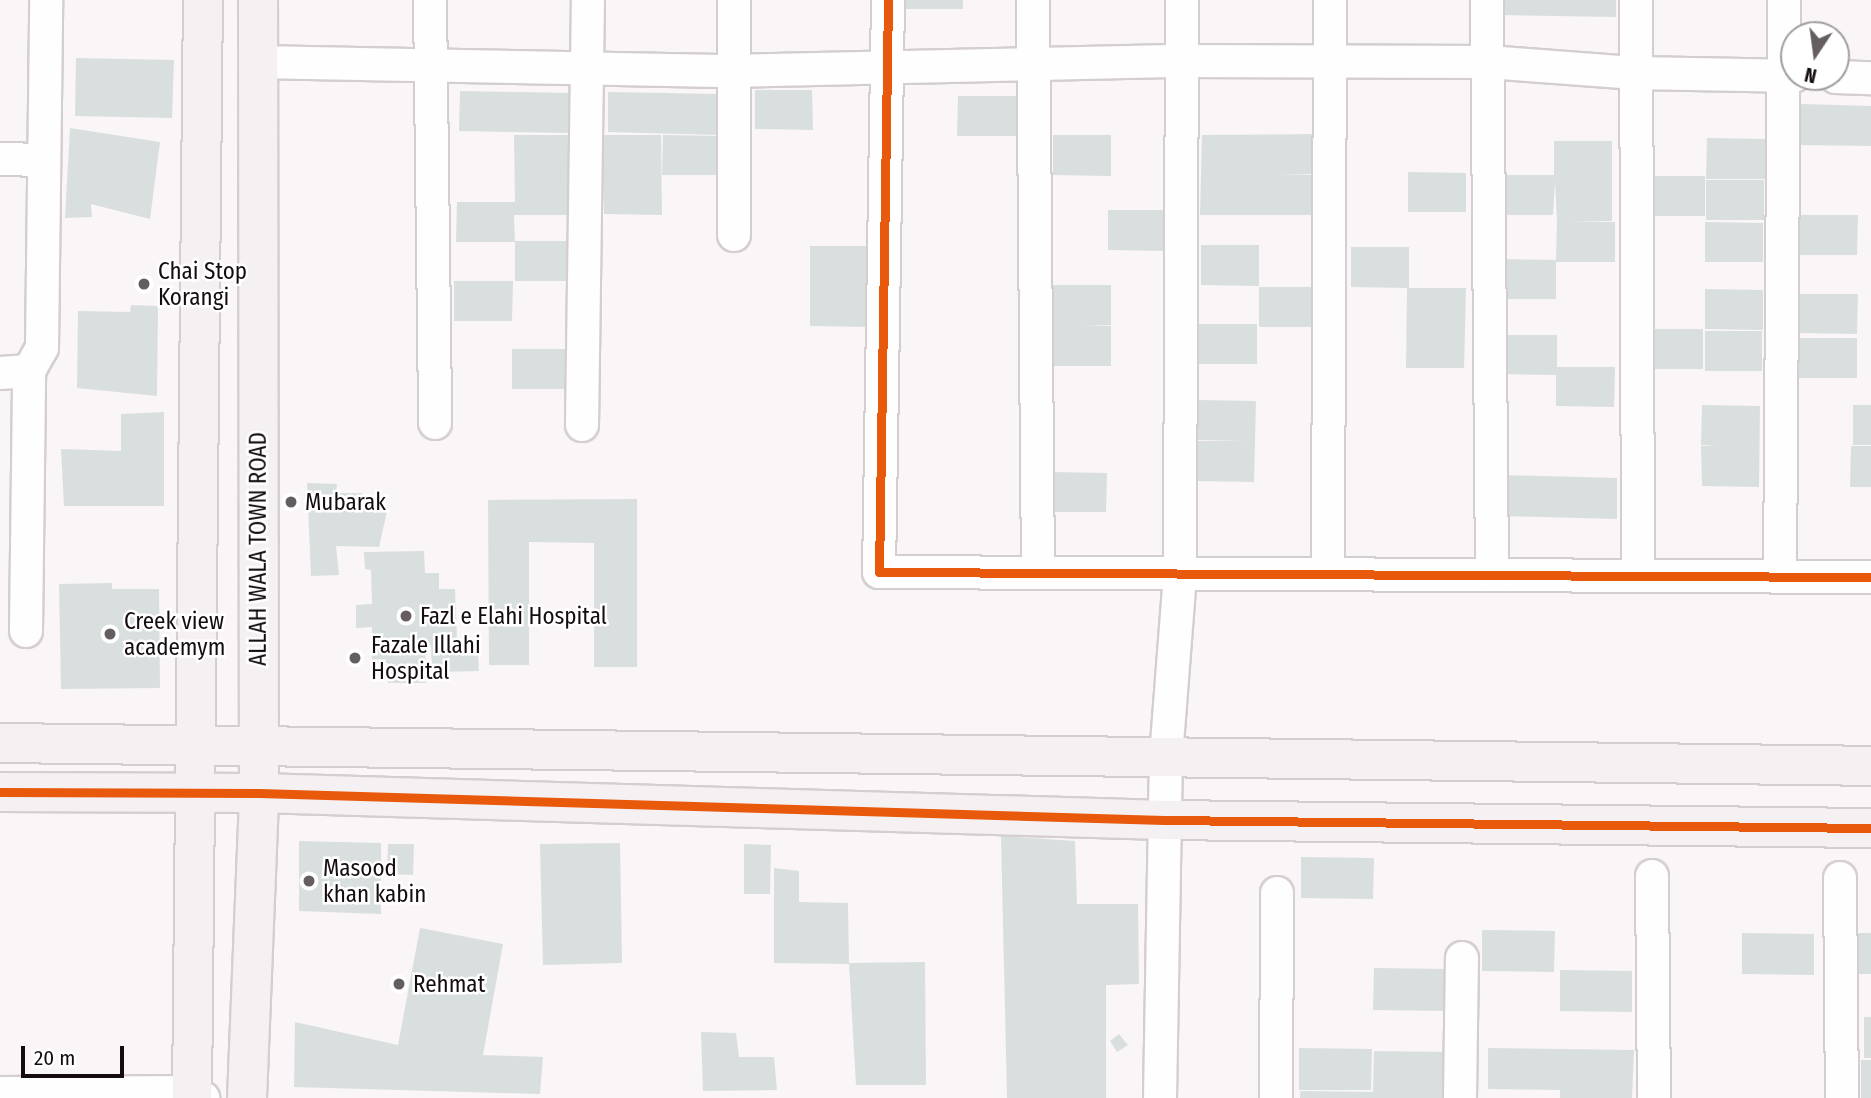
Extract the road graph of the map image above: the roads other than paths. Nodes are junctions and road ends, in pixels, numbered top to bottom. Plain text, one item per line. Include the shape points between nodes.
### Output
1 (46, 0) edge
2 (203, 0) edge
3 (258, 0) edge
4 (430, 0) edge
5 (588, 0) edge
6 (734, 0) edge
7 (887, 0) edge
8 (1033, 0) edge
9 (1182, 0) edge
10 (1330, 0) edge
11 (1487, 0) edge
12 (1636, 0) edge
13 (1784, 0) edge
14 (1785, 21) edge
15 (1182, 61) junction
16 (1330, 61) junction
17 (257, 62) junction
18 (1488, 62) junction
19 (887, 66) junction
20 (430, 67) junction
21 (1032, 67) junction
22 (587, 69) junction
23 (733, 71) junction
24 (1636, 73) junction
25 (1780, 76) edge
26 (1850, 77) edge
27 (1871, 78) edge
28 (1789, 91) edge
29 (0, 159) edge
30 (44, 160) junction
31 (734, 235) dead end
32 (15, 372) edge
33 (435, 424) dead end
34 (582, 425) dead end
35 (1038, 572) junction
36 (1180, 573) junction
37 (1328, 574) junction
38 (1492, 575) junction
39 (1638, 576) junction
40 (1780, 577) junction
41 (1871, 577) edge
42 (26, 631) dead end
43 (0, 743) edge
44 (197, 746) junction
45 (258, 746) junction
46 (1166, 757) junction
47 (1871, 766) edge
48 (0, 792) edge
49 (259, 793) junction
50 (195, 796) junction
51 (1164, 820) junction
52 (1871, 828) edge
53 (1652, 876) dead end
54 (1840, 878) dead end
55 (1277, 893) dead end
56 (1462, 958) dead end
57 (12, 1095) edge
58 (195, 1096) edge
59 (247, 1098) edge
60 (1160, 1098) edge
61 (1276, 1098) edge
62 (1460, 1098) edge
63 (1654, 1098) edge
64 (1842, 1098) edge

1 - 30 street
2 - 44 street
3 - 17 street, ALLAH WALA TOWN ROAD
4 - 20 street
5 - 22 street
6 - 23 street
7 - 19 street
8 - 21 street
9 - 15 street
10 - 16 street
11 - 18 street
12 - 24 street
13 - 14 street
15 - 16 street
15 - 21 street
15 - 36 street
16 - 18 street
16 - 37 street
17 - 20 street
17 - 45 street, ALLAH WALA TOWN ROAD
18 - 24 street
18 - 38 street
19 - 21 street
19 - 23 street
19 - 35 street via 879,572
20 - 22 street
20 - 33 street
21 - 35 street
22 - 23 street
22 - 34 street
23 - 31 street
24 - 25 street
24 - 39 street
26 - 27 street
28 - 40 street
29 - 30 street
30 - 32 street via 42,348
32 - 42 street
35 - 36 street
36 - 37 street
36 - 46 street
37 - 38 street
38 - 39 street
39 - 40 street
40 - 41 street
43 - 44 street
44 - 45 street
44 - 50 street
45 - 46 street
45 - 49 street, ALLAH WALA TOWN ROAD
46 - 47 street
46 - 51 street
48 - 50 street
49 - 50 street
49 - 51 street
49 - 59 street, ALLAH WALA TOWN ROAD
50 - 58 street
51 - 52 street
51 - 60 street
53 - 63 street
54 - 64 street
55 - 61 street
56 - 62 street
57 - 58 street

